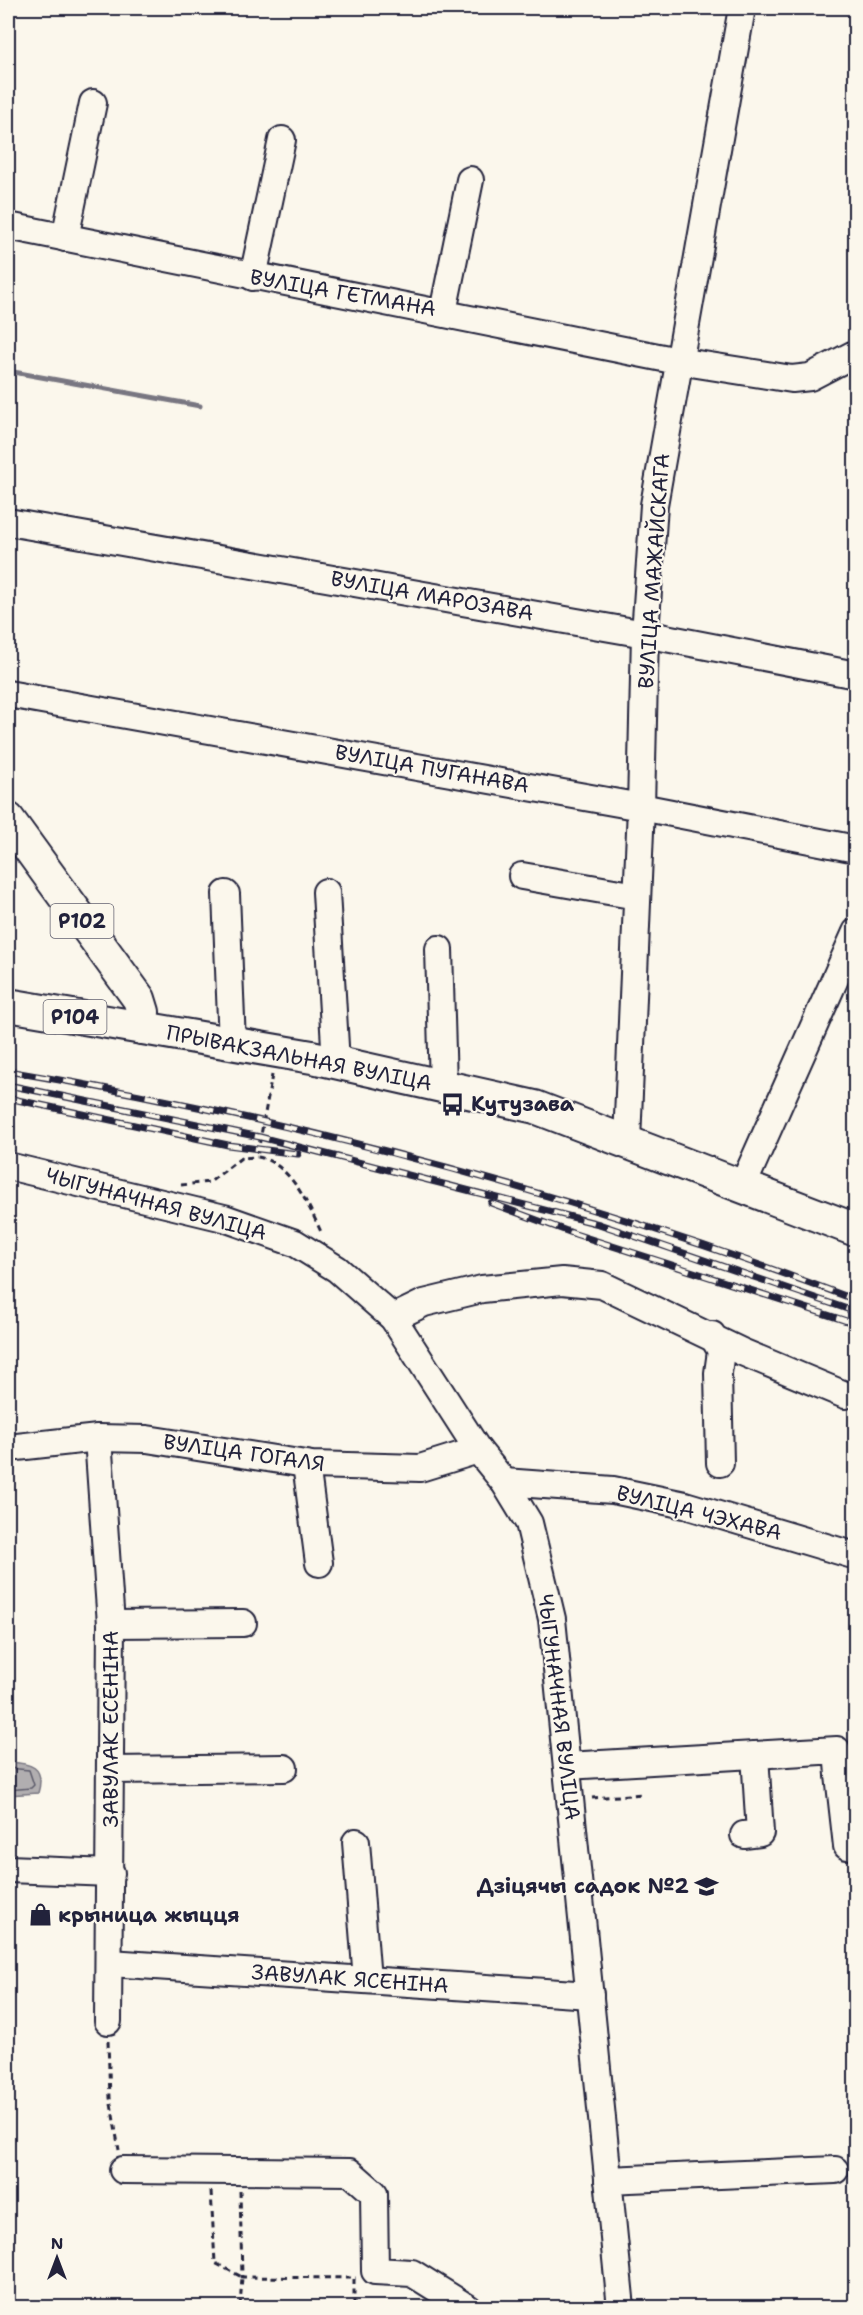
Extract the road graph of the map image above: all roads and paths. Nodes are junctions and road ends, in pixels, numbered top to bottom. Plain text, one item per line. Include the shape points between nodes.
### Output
1 (742, 8) edge
2 (93, 103) dead end
3 (282, 140) dead end
4 (470, 180) dead end
5 (8, 226) edge
6 (65, 238) junction
7 (253, 277) junction
8 (442, 312) junction
9 (855, 353) edge
10 (678, 361) junction
11 (8, 522) edge
12 (645, 634) junction
13 (855, 675) edge
14 (8, 694) edge
15 (641, 807) junction
16 (8, 819) edge
17 (855, 849) edge
18 (522, 876) dead end
19 (326, 892) dead end
20 (226, 894) dead end
21 (637, 896) junction
22 (855, 932) edge
23 (439, 949) dead end
24 (8, 1005) edge
25 (142, 1028) junction
26 (232, 1044) junction
27 (276, 1052) junction
28 (336, 1063) junction
29 (443, 1086) junction
30 (627, 1141) junction
31 (257, 1156) junction
32 (8, 1166) edge
33 (743, 1185) junction
34 (172, 1187) dead end
35 (855, 1230) edge
36 (337, 1269) junction
37 (393, 1318) junction
38 (712, 1335) junction
39 (844, 1395) dead end
40 (98, 1438) junction
41 (8, 1448) edge
42 (478, 1450) junction
43 (720, 1463) dead end
44 (306, 1464) junction
45 (504, 1482) junction
46 (855, 1556) edge
47 (319, 1563) dead end
48 (243, 1623) dead end
49 (111, 1624) junction
50 (755, 1755) junction
51 (567, 1766) junction
52 (284, 1768) dead end
53 (111, 1770) junction
54 (847, 1777) edge
55 (744, 1834) dead end
56 (356, 1842) dead end
57 (847, 1846) dead end
58 (8, 1869) edge
59 (111, 1873) junction
60 (110, 1963) junction
61 (367, 1980) junction
62 (590, 1995) junction
63 (108, 2021) joint
64 (123, 2170) joint
65 (835, 2170) dead end
66 (210, 2171) junction
67 (239, 2171) junction
68 (608, 2180) junction
69 (364, 2275) junction
70 (242, 2277) junction
71 (240, 2307) edge
72 (354, 2307) edge
73 (468, 2307) edge
74 (621, 2307) edge

1 - 10 street, ВУЛІЦА МАЖАЙСКАГА
2 - 6 street
3 - 7 street
4 - 8 street
5 - 6 street, ВУЛІЦА ГЕТМАНА
6 - 7 street, ВУЛІЦА ГЕТМАНА
7 - 8 street, ВУЛІЦА ГЕТМАНА
8 - 10 street, ВУЛІЦА ГЕТМАНА
9 - 10 street, ВУЛІЦА ГЕТМАНА via 810,377 792,379
10 - 12 street, ВУЛІЦА МАЖАЙСКАГА via 654,505
11 - 12 street, ВУЛІЦА МАРОЗАВА
12 - 13 street, ВУЛІЦА МАРОЗАВА
12 - 15 street, ВУЛІЦА МАЖАЙСКАГА
14 - 15 street, ВУЛІЦА ПУГАНАВА
15 - 17 street, ВУЛІЦА ПУГАНАВА
15 - 21 street, ВУЛІЦА МАЖАЙСКАГА
16 - 25 main road, Р102 via 139,999
18 - 21 street
19 - 28 street
20 - 26 street
21 - 30 street, ВУЛІЦА МАЖАЙСКАГА
22 - 33 street
23 - 29 street
24 - 25 main road, ПРЫВАКЗАЛЬНАЯ ВУЛІЦА / Р104
25 - 26 main road, ПРЫВАКЗАЛЬНАЯ ВУЛІЦА / Р104
26 - 27 main road, ПРЫВАКЗАЛЬНАЯ ВУЛІЦА / Р104
27 - 28 main road, ПРЫВАКЗАЛЬНАЯ ВУЛІЦА / Р104
27 - 31 path
28 - 29 main road, ПРЫВАКЗАЛЬНАЯ ВУЛІЦА / Р104
29 - 30 main road, ПРЫВАКЗАЛЬНАЯ ВУЛІЦА / Р104 via 535,1107
30 - 33 main road, ПРЫВАКЗАЛЬНАЯ ВУЛІЦА / Р104
31 - 34 path via 241,1158 210,1182
31 - 36 path via 276,1162 291,1179 316,1221
32 - 36 street, ЧЫГУНАЧНАЯ ВУЛІЦА via 224,1218 295,1244
33 - 35 main road, ПРЫВАКЗАЛЬНАЯ ВУЛІЦА / Р104
36 - 37 street, ЧЫГУНАЧНАЯ ВУЛІЦА
37 - 38 street via 424,1303 482,1289 562,1281 602,1285
37 - 42 street, ЧЫГУНАЧНАЯ ВУЛІЦА
38 - 39 street via 742,1352
38 - 43 street via 721,1351
40 - 41 street, ВУЛІЦА ГОГАЛЯ
40 - 44 street, ВУЛІЦА ГОГАЛЯ via 147,1439
40 - 49 street, ЗАВУЛАК ЕСЕНІНА
42 - 44 street, ВУЛІЦА ГОГАЛЯ via 420,1468
42 - 45 street, ЧЫГУНАЧНАЯ ВУЛІЦА
44 - 47 street
45 - 46 street, ВУЛІЦА ЧЭХАВА via 614,1490
45 - 51 street, ЧЫГУНАЧНАЯ ВУЛІЦА via 529,1523 552,1619
48 - 49 street
49 - 53 street, ЗАВУЛАК ЕСЕНІНА
50 - 51 street
50 - 54 street via 837,1750
50 - 55 street via 760,1833
51 - 62 street, ЧЫГУНАЧНАЯ ВУЛІЦА
52 - 53 street
53 - 59 street, ЗАВУЛАК ЕСЕНІНА
54 - 57 street
56 - 61 street
58 - 59 street
59 - 60 street, ЗАВУЛАК ЕСЕНІНА
60 - 61 street, ЗАВУЛАК ЯСЕНІНА
60 - 63 street, ЗАВУЛАК ЕСЕНІНА
61 - 62 street, ЗАВУЛАК ЯСЕНІНА
62 - 68 street, ЧЫГУНАЧНАЯ ВУЛІЦА
63 - 64 path via 110,2098
64 - 66 street
65 - 68 street
66 - 67 street
66 - 70 path via 214,2263
67 - 69 street via 350,2172 374,2193
67 - 70 path
68 - 74 street, ЧЫГУНАЧНАЯ ВУЛІЦА
69 - 70 path
69 - 72 path
69 - 73 street via 412,2273
70 - 71 path

